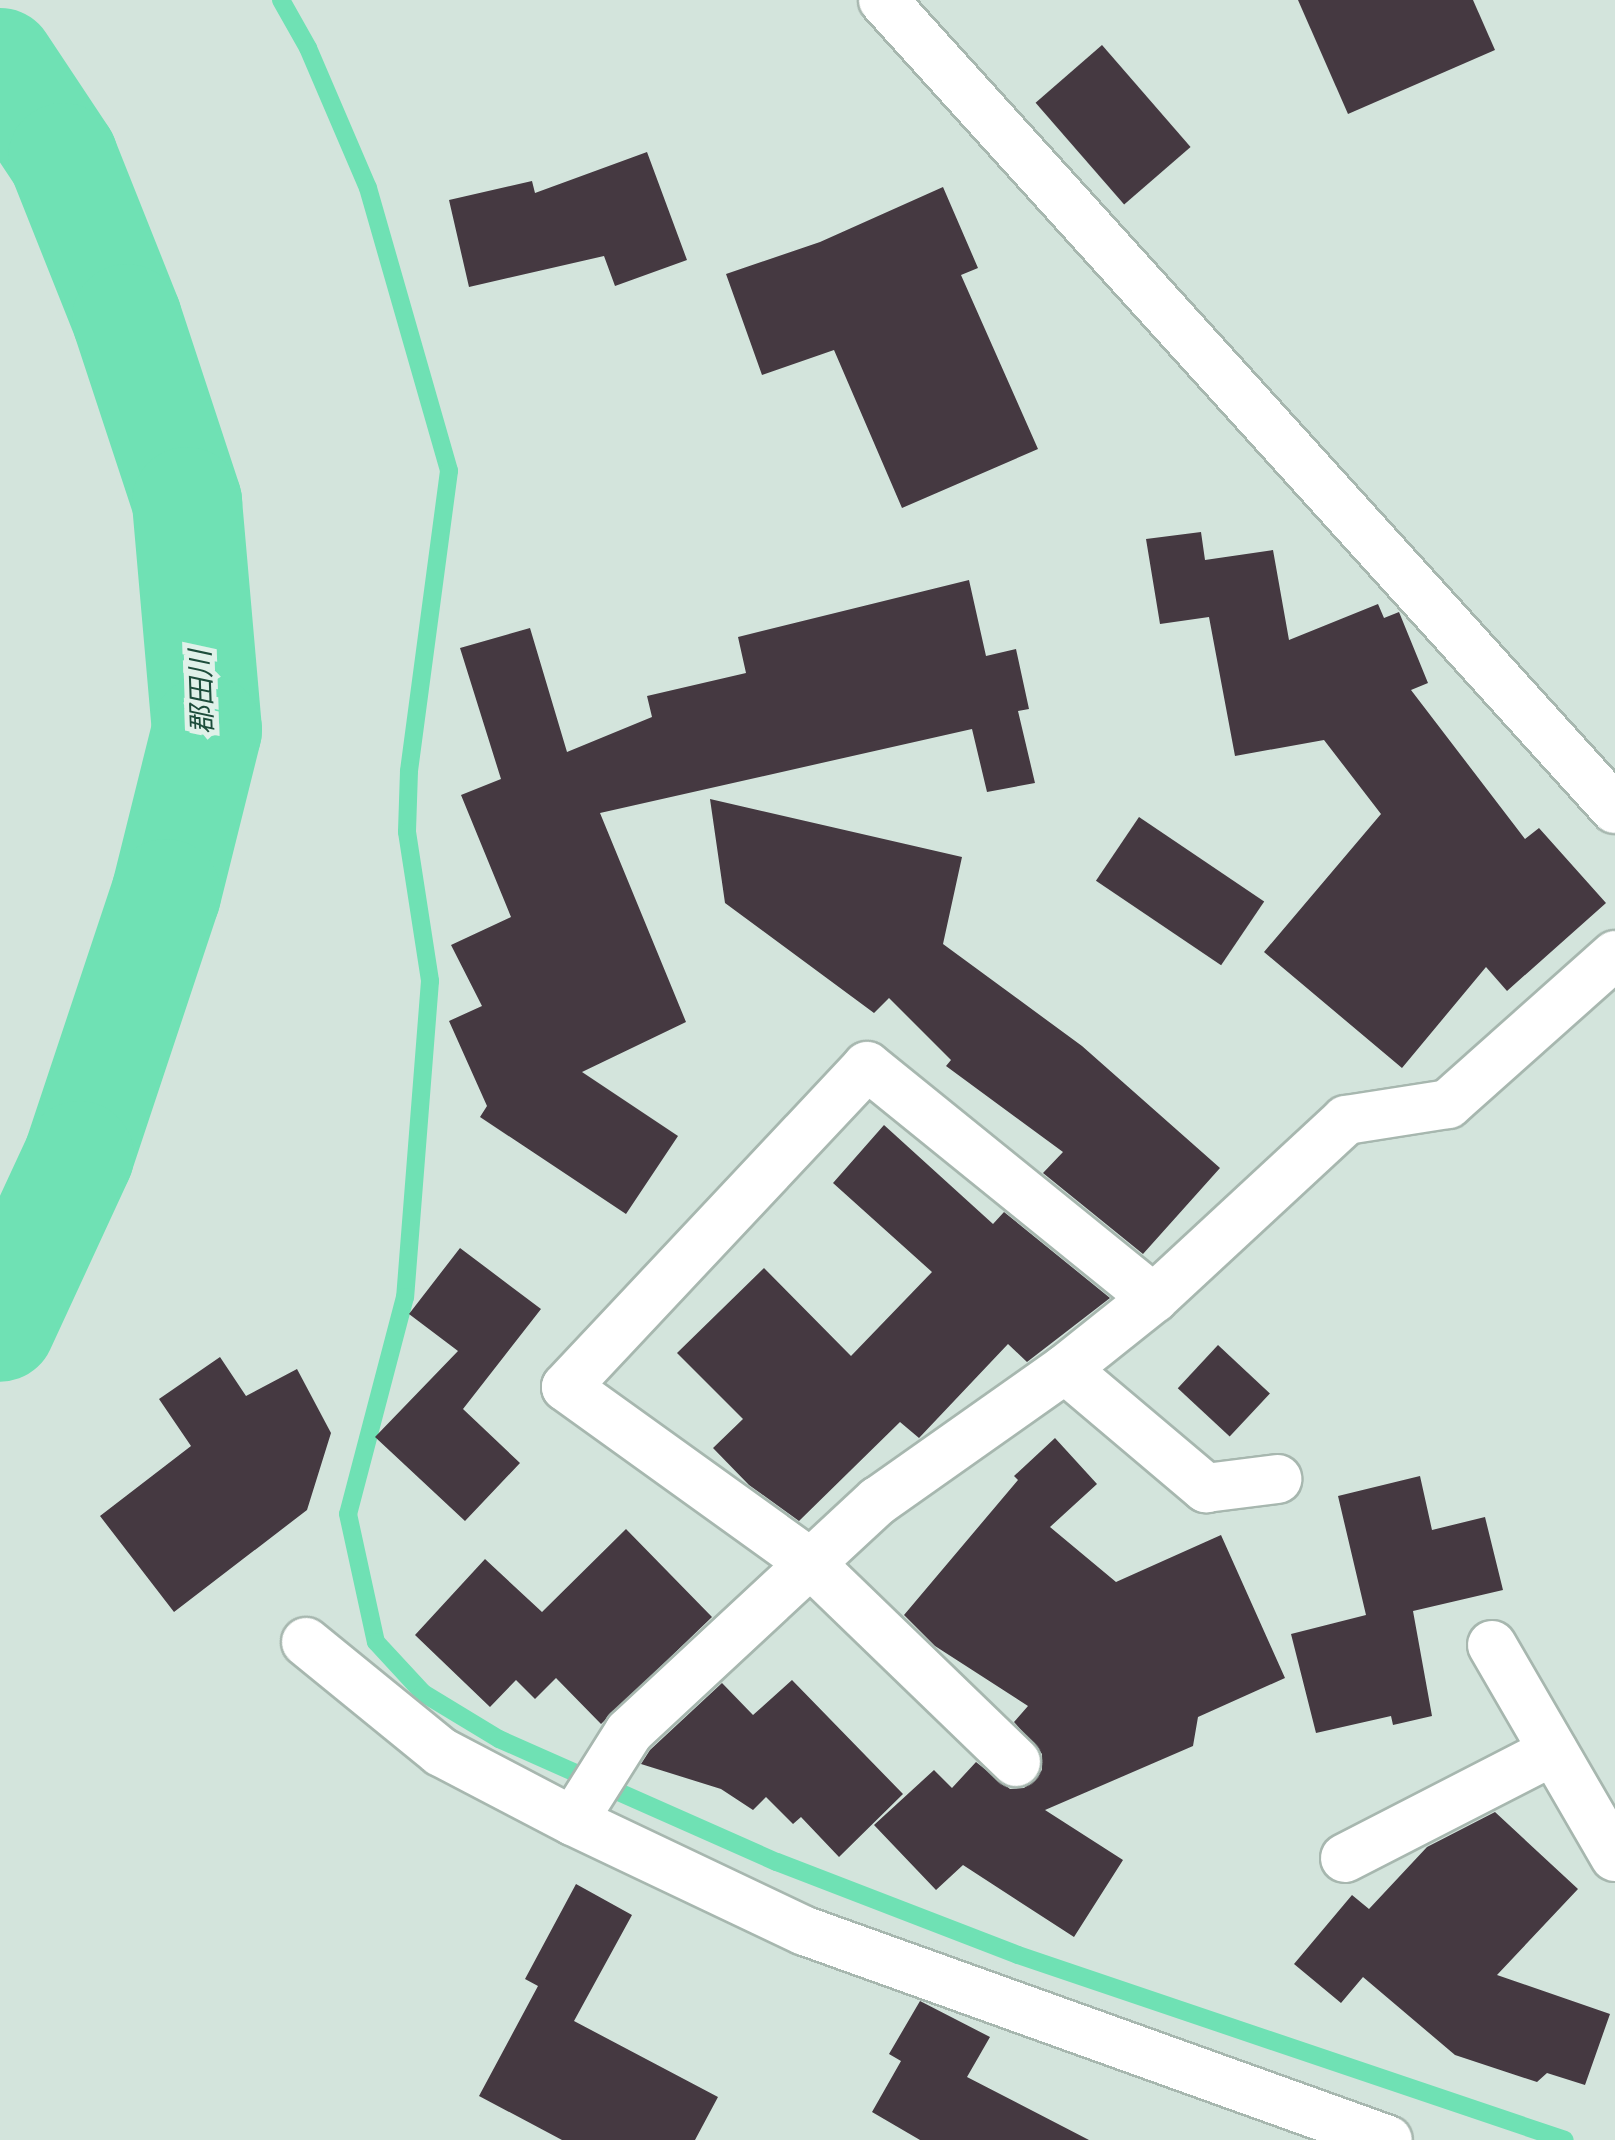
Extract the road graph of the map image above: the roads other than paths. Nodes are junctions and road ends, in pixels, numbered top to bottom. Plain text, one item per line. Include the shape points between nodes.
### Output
1 (884, 0) edge
2 (1615, 808) edge
3 (1615, 955) edge
4 (1154, 1298) junction
5 (1065, 1370) junction
6 (1278, 1480) dead end
7 (808, 1561) junction
8 (306, 1642) dead end
9 (1492, 1645) dead end
10 (1553, 1751) junction
11 (1016, 1762) dead end
12 (575, 1819) junction
13 (1615, 1857) edge
14 (1345, 1858) dead end
15 (1388, 2140) edge

1 - 2 street
3 - 4 street via 1448,1104 1346,1120
4 - 5 street
4 - 7 street via 867,1066 566,1387
5 - 6 street via 1206,1488
5 - 7 street via 878,1501
7 - 11 street
7 - 12 street via 629,1732
8 - 12 street via 441,1752
9 - 10 street
10 - 13 street
10 - 14 street
12 - 15 street via 805,1931

